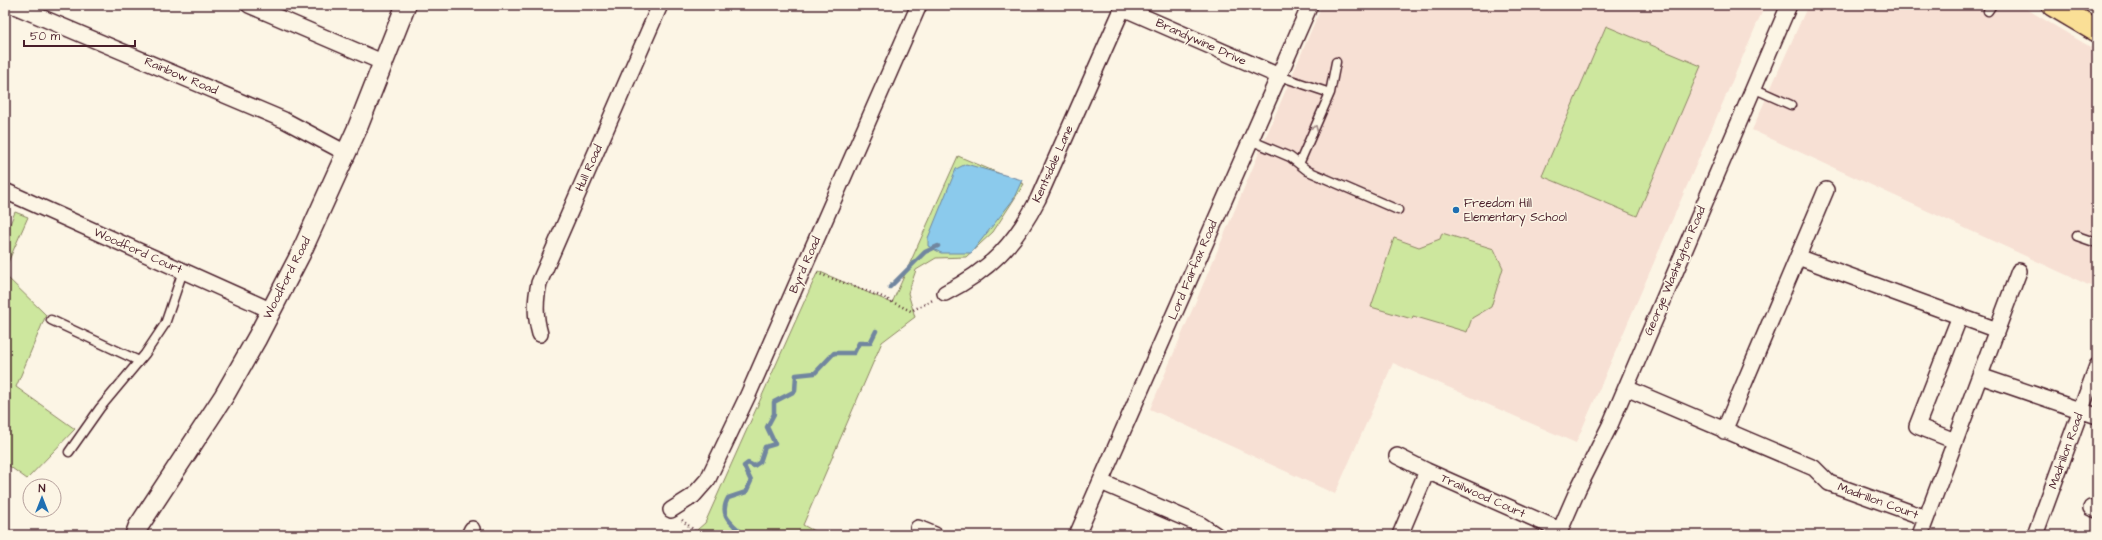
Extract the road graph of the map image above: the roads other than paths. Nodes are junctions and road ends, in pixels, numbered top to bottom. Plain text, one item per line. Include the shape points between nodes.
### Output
1 (12, 5) edge
2 (249, 5) edge
3 (406, 5) edge
4 (660, 5) edge
5 (919, 5) edge
6 (1310, 5) edge
7 (1787, 5) edge
8 (2053, 5) edge
9 (1123, 6) edge
10 (2097, 31) edge
11 (382, 62) junction
12 (1336, 62) dead end
13 (1279, 76) junction
14 (1753, 88) junction
15 (1330, 93) junction
16 (1791, 105) dead end
17 (1250, 140) junction
18 (346, 153) junction
19 (1299, 164) junction
20 (1826, 190) dead end
21 (5, 191) edge
22 (1398, 210) dead end
23 (2077, 236) dead end
24 (2097, 243) edge
25 (1798, 257) junction
26 (183, 271) junction
27 (2019, 271) dead end
28 (945, 293) road end
29 (270, 310) junction
30 (1960, 316) junction
31 (51, 320) dead end
32 (1997, 330) junction
33 (540, 334) dead end
34 (139, 361) junction
35 (2097, 366) edge
36 (1980, 376) junction
37 (1626, 388) junction
38 (2081, 410) junction
39 (2097, 416) edge
40 (1724, 431) junction
41 (1956, 441) junction
42 (69, 452) dead end
43 (1398, 456) dead end
44 (1427, 471) junction
45 (1101, 482) junction
46 (671, 510) road end
47 (1926, 518) junction
48 (918, 528) dead end
49 (1559, 533) edge
50 (135, 535) edge
51 (935, 535) edge
52 (1077, 535) edge
53 (1216, 535) edge
54 (1400, 535) edge
55 (1920, 535) edge
56 (2035, 535) edge

1 - 18 street, Rainbow Road via 284,120
2 - 11 street
3 - 11 street, Woodford Road
4 - 33 street, Hull Road via 539,283 536,318
5 - 46 street, Byrd Road via 748,395 708,479 693,496
6 - 13 street, Lord Fairfax Road
7 - 14 street, George Washington Road
8 - 10 main road
9 - 13 street, Brandywine Drive
9 - 28 street, Kentsdale Lane via 1027,220 1009,245 990,264 970,281
11 - 18 street, Woodford Road
12 - 15 lane
13 - 15 lane
13 - 17 street, Lord Fairfax Road
14 - 16 lane
14 - 37 street, George Washington Road
19 -> 15 lane
17 - 19 lane via 1290,157
17 - 45 street, Lord Fairfax Road
18 - 29 street, Woodford Road via 300,255
19 - 22 lane via 1308,171
20 - 25 street
21 - 26 street, Woodford Court
23 - 24 lane
25 - 30 street
25 - 40 street
26 - 29 street, Woodford Court
26 - 34 lane via 165,324
27 - 32 street, Madrillon Court
29 - 50 street, Woodford Road via 224,396
30 - 32 street
30 - 41 street via 1917,426
31 - 34 lane
32 - 36 street, Madrillon Court
34 - 42 lane via 100,408
35 - 38 street, Madrillon Road
36 - 38 street
36 - 41 street, Madrillon Court
37 - 40 street, Madrillon Court
37 - 49 street, George Washington Road
38 - 39 street
38 - 56 street, Madrillon Road
40 - 47 street, Madrillon Court via 1814,468 1829,483
41 - 47 street, Madrillon Court
43 - 44 street, Trailwood Court
44 - 49 street, Trailwood Court
44 - 54 street, Trailwood Court
45 - 52 street, Lord Fairfax Road
45 - 53 street via 1201,525
47 - 55 street, Madrillon Court
48 - 51 street

